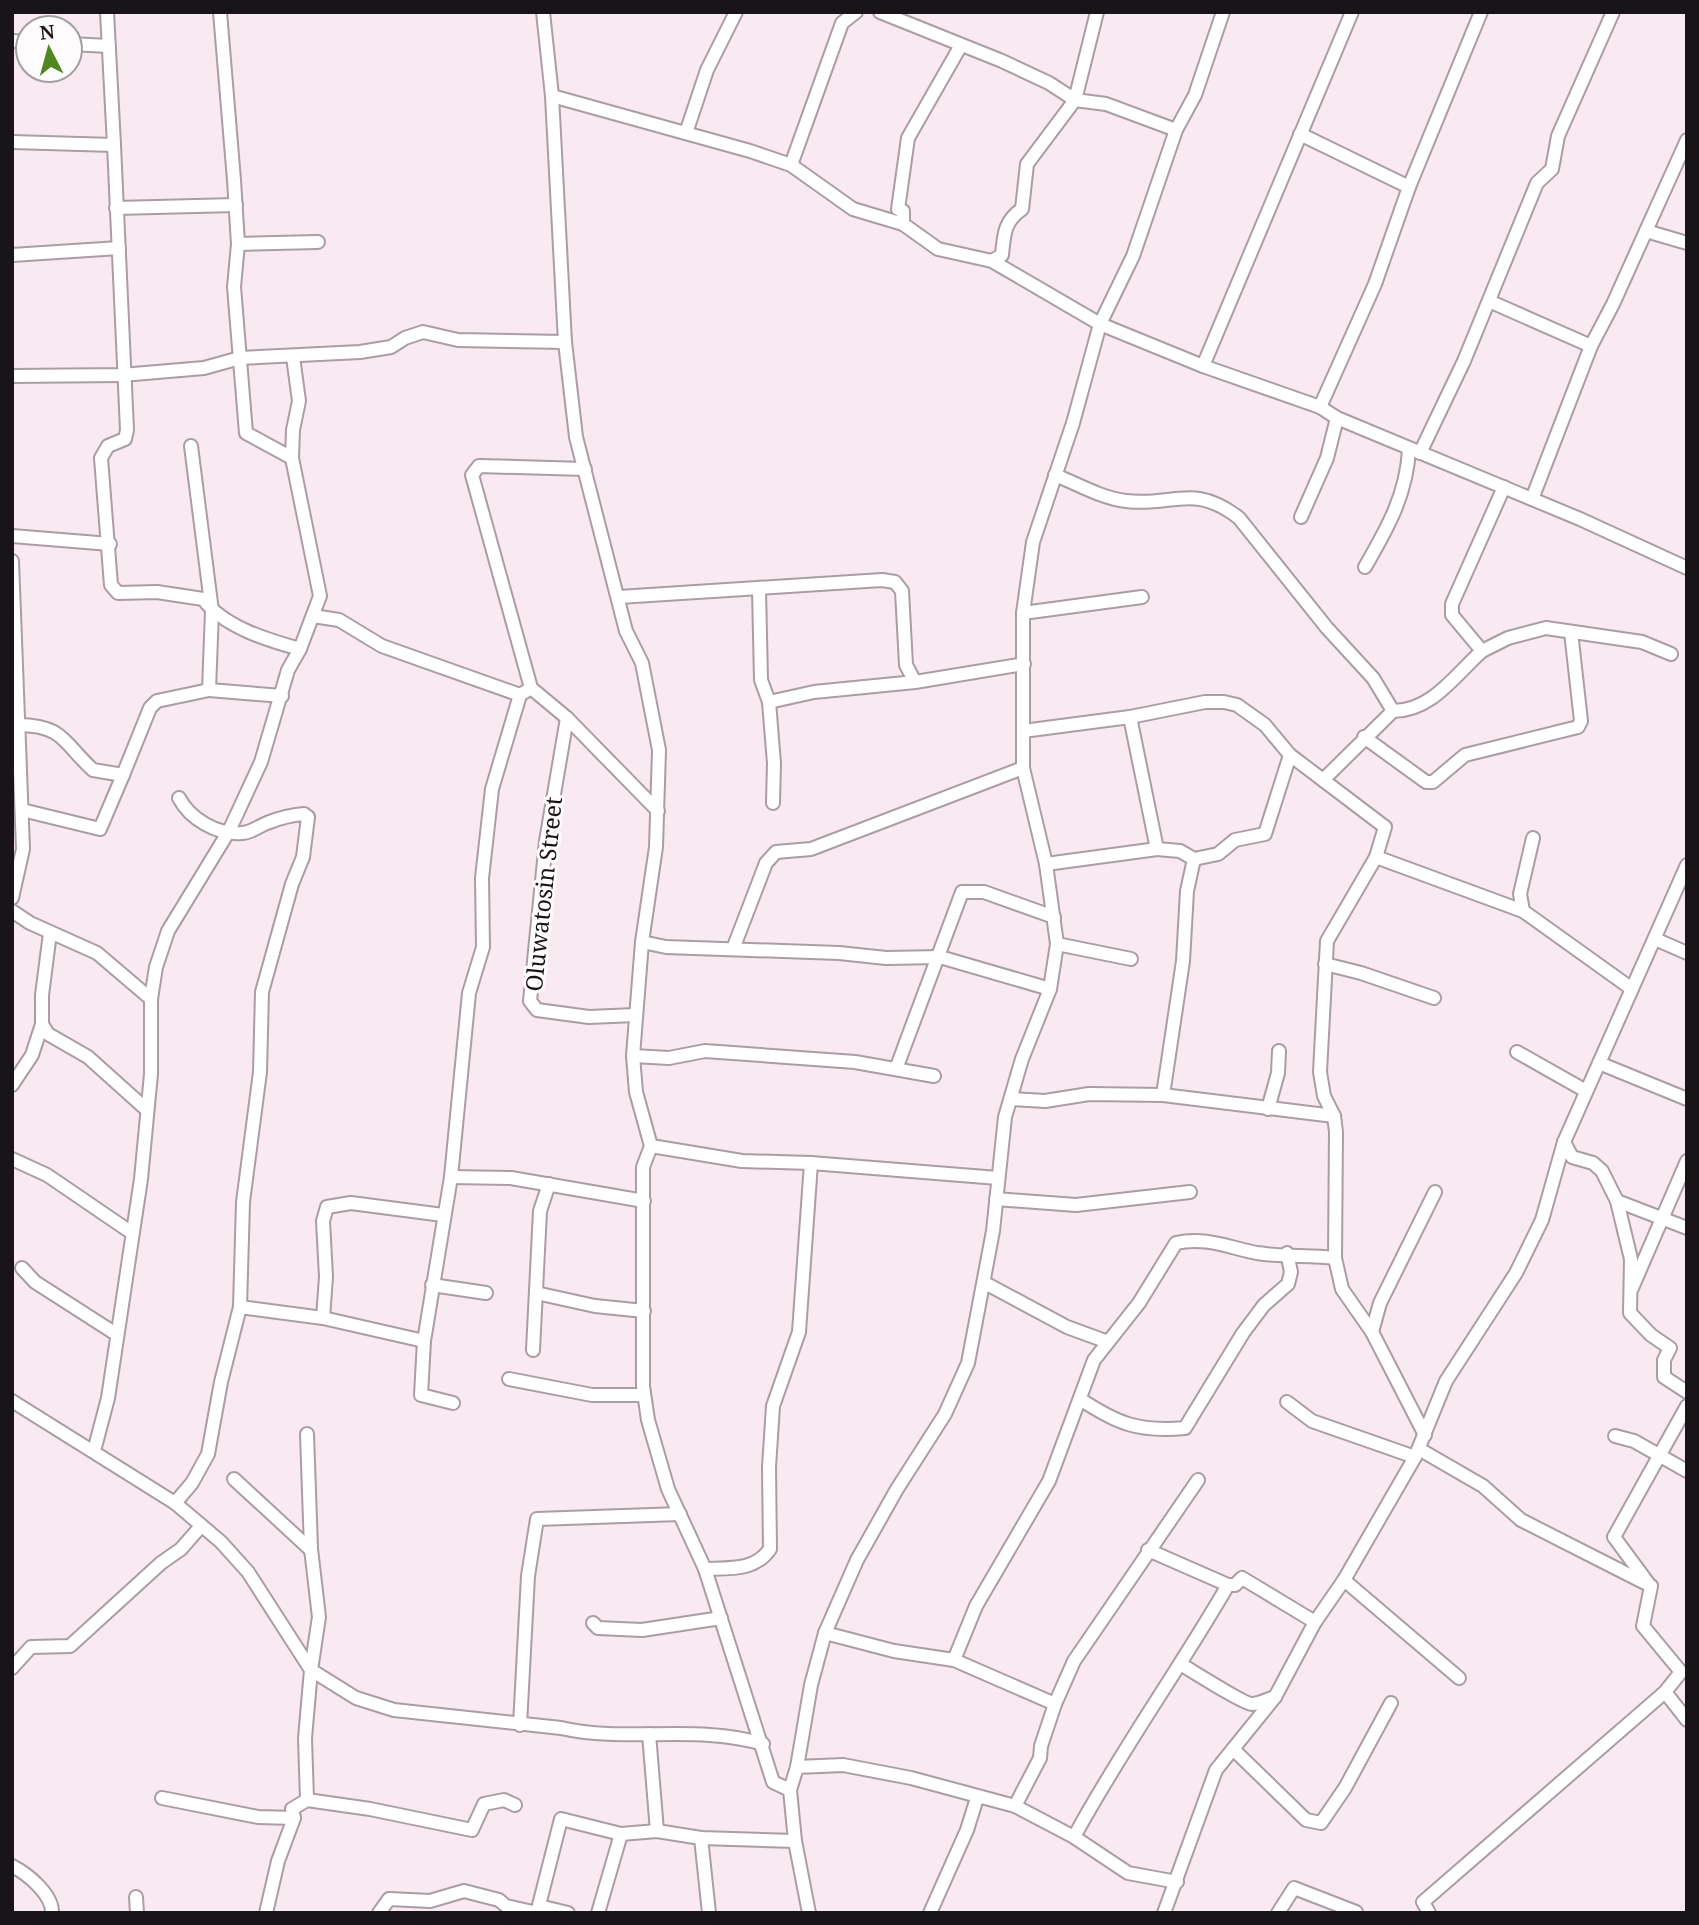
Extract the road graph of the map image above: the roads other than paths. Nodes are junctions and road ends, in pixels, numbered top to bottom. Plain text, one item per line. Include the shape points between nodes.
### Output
1 (107, 12) edge
2 (220, 12) edge
3 (543, 12) edge
4 (736, 12) edge
5 (856, 12) edge
6 (880, 12) edge
7 (1097, 12) edge
8 (1223, 12) edge
9 (1352, 12) edge
10 (1481, 12) edge
11 (1613, 12) edge
12 (84, 45) edge
13 (109, 46) junction
14 (960, 47) junction
15 (552, 96) junction
16 (1075, 100) junction
17 (1176, 130) junction
18 (686, 133) junction
19 (1300, 134) junction
20 (1687, 140) edge
21 (12, 142) edge
22 (114, 145) junction
23 (791, 166) junction
24 (1409, 187) junction
25 (236, 205) junction
26 (116, 208) junction
27 (903, 224) junction
28 (1646, 230) junction
29 (318, 242) dead end
30 (1687, 243) edge
31 (238, 244) junction
32 (119, 248) junction
33 (12, 255) edge
34 (992, 261) junction
35 (1489, 301) junction
36 (1101, 324) junction
37 (565, 342) junction
38 (1591, 346) junction
39 (293, 357) junction
40 (240, 358) junction
41 (1203, 366) junction
42 (122, 375) junction
43 (12, 376) edge
44 (1320, 407) junction
45 (1336, 418) junction
46 (191, 446) dead end
47 (1414, 451) junction
48 (292, 458) junction
49 (585, 469) junction
50 (1055, 475) junction
51 (1504, 487) junction
52 (1532, 499) junction
53 (1301, 517) dead end
54 (12, 536) edge
55 (110, 544) junction
56 (12, 562) edge
57 (1365, 567) dead end
58 (1687, 568) edge
59 (759, 590) junction
60 (13, 596) edge
61 (619, 597) junction
62 (1142, 597) dead end
63 (212, 611) junction
64 (1023, 613) junction
65 (313, 616) junction
66 (1571, 632) junction
67 (300, 649) junction
68 (1482, 651) junction
69 (1671, 654) dead end
70 (1024, 664) junction
71 (915, 681) junction
72 (209, 690) junction
73 (526, 692) junction
74 (282, 696) junction
75 (769, 702) junction
76 (1392, 711) junction
77 (1130, 717) junction
78 (567, 718) junction
79 (18, 725) junction
80 (1023, 732) junction
81 (1364, 737) junction
82 (1290, 755) junction
83 (15, 766) edge
84 (1023, 768) junction
85 (123, 775) junction
86 (1323, 780) junction
87 (179, 798) dead end
88 (773, 803) dead end
89 (22, 810) junction
90 (658, 811) junction
91 (229, 831) junction
92 (1532, 838) dead end
93 (1157, 849) junction
94 (1376, 857) junction
95 (1194, 859) junction
96 (1046, 863) junction
97 (1687, 865) edge
98 (12, 898) edge
99 (12, 911) edge
100 (1523, 911) junction
101 (1054, 917) junction
102 (50, 933) junction
103 (1655, 939) junction
104 (642, 942) junction
105 (1057, 944) junction
106 (733, 949) junction
107 (1687, 953) edge
108 (940, 957) junction
109 (1131, 959) dead end
110 (1325, 964) junction
111 (1050, 989) junction
112 (1632, 989) junction
113 (1434, 998) dead end
114 (151, 999) junction
115 (635, 1014) junction
116 (42, 1024) junction
117 (1279, 1051) dead end
118 (1517, 1052) dead end
119 (633, 1056) junction
120 (1599, 1063) junction
121 (896, 1069) junction
122 (934, 1076) dead end
123 (12, 1086) edge
124 (1586, 1091) junction
125 (1163, 1096) junction
126 (1011, 1099) junction
127 (1687, 1099) edge
128 (1268, 1109) junction
129 (147, 1110) junction
130 (1334, 1116) junction
131 (1564, 1142) junction
132 (651, 1146) junction
133 (12, 1159) edge
134 (1687, 1161) edge
135 (811, 1163) junction
136 (451, 1177) junction
137 (998, 1178) junction
138 (548, 1184) junction
139 (1190, 1192) dead end
140 (1435, 1192) dead end
141 (996, 1199) junction
142 (1617, 1200) junction
143 (644, 1201) junction
144 (443, 1215) junction
145 (1662, 1217) junction
146 (1687, 1228) edge
147 (132, 1233) junction
148 (1287, 1253) junction
149 (1335, 1258) junction
150 (22, 1268) dead end
151 (985, 1283) junction
152 (432, 1285) junction
153 (486, 1293) dead end
154 (536, 1293) junction
155 (1628, 1298) junction
156 (240, 1307) junction
157 (644, 1311) junction
158 (323, 1318) junction
159 (1372, 1332) junction
160 (116, 1334) junction
161 (424, 1341) junction
162 (1108, 1342) junction
163 (533, 1350) dead end
164 (509, 1379) dead end
165 (1687, 1392) edge
166 (644, 1395) junction
167 (1080, 1399) junction
168 (12, 1401) edge
169 (1287, 1402) dead end
170 (453, 1403) dead end
171 (1687, 1406) edge
172 (307, 1434) dead end
173 (1425, 1435) junction
174 (1615, 1436) dead end
175 (94, 1451) junction
176 (1417, 1453) junction
177 (1659, 1455) junction
178 (1687, 1472) edge
179 (234, 1479) dead end
180 (1198, 1480) dead end
181 (175, 1503) junction
182 (680, 1514) junction
183 (201, 1527) junction
184 (311, 1550) junction
185 (1148, 1550) junction
186 (705, 1569) junction
187 (1344, 1580) junction
188 (1228, 1585) junction
189 (1651, 1586) junction
190 (721, 1618) junction
191 (1315, 1622) junction
192 (593, 1623) dead end
193 (825, 1633) junction
194 (954, 1660) junction
195 (1182, 1665) junction
196 (12, 1668) edge
197 (311, 1670) junction
198 (1459, 1678) dead end
199 (1665, 1692) junction
200 (1275, 1697) junction
201 (1391, 1703) dead end
202 (1055, 1704) junction
203 (1687, 1720) edge
204 (520, 1725) junction
205 (649, 1734) junction
206 (763, 1744) junction
207 (1233, 1749) junction
208 (797, 1767) junction
209 (790, 1790) junction
210 (162, 1798) dead end
211 (977, 1798) junction
212 (307, 1800) junction
213 (515, 1805) dead end
214 (1015, 1805) junction
215 (294, 1818) junction
216 (657, 1831) junction
217 (621, 1834) junction
218 (1074, 1836) junction
219 (701, 1838) junction
220 (795, 1841) junction
221 (12, 1866) edge
222 (1177, 1882) junction
223 (136, 1898) dead end
224 (537, 1911) edge
225 (1169, 1911) edge
226 (1356, 1912) edge
227 (52, 1913) edge
228 (137, 1913) edge
229 (266, 1913) edge
230 (379, 1913) edge
231 (568, 1913) edge
232 (598, 1913) edge
233 (709, 1913) edge
234 (809, 1913) edge
235 (930, 1913) edge
236 (1278, 1913) edge
237 (1429, 1913) edge

1 - 13 street
2 - 25 street
3 - 15 street
4 - 18 street via 707,70
5 - 23 street via 842,23
6 - 14 street
7 - 16 street
8 - 17 street via 1195,95
9 - 19 street
10 - 24 street
11 - 35 street via 1558,136 1552,169 1537,183
12 - 13 street
13 - 22 street
14 - 16 street via 1002,61
14 - 27 street via 908,138 898,209 903,211
15 - 18 street
15 - 37 street
16 - 17 street via 1106,104
16 - 34 street via 1027,164 1022,209 1011,216 1002,255
17 - 36 street via 1133,256
18 - 23 street
19 - 24 street
19 - 41 street
20 - 28 street
21 - 22 street
22 - 26 street
23 - 27 street via 853,209
24 - 44 street via 1375,284
25 - 26 street
25 - 31 street
26 - 32 street
27 - 34 street via 938,249
28 - 30 street
28 - 38 street
29 - 31 street
31 - 40 street via 234,287
32 - 33 street
32 - 42 street
34 - 36 street
35 - 38 street
35 - 47 street
36 - 41 street
36 - 50 street
37 - 39 street via 458,340 423,332 391,347
37 - 49 street via 576,437
38 - 52 street
39 - 40 street
39 - 48 street via 299,401
40 - 42 street via 204,368
40 - 48 street via 246,433
41 - 44 street
42 - 43 street
42 - 55 street via 125,439 108,446 101,458
44 - 45 street
45 - 47 street
45 - 53 street via 1328,458
46 - 63 street
47 - 51 street
47 - 57 street via 1400,502
48 - 65 street via 320,596
49 - 61 street
49 - 73 street via 479,466 472,475
50 - 64 street via 1033,542
50 - 76 street via 1128,501 1199,498 1223,506 1239,518 1373,678
51 - 52 street
51 - 68 street via 1452,604 1452,615
52 - 58 street
54 - 55 street
55 - 63 street via 118,593 157,592 203,599
56 - 60 street
59 - 61 street
59 - 71 street via 882,579 895,582 902,592 906,665
59 - 75 street via 761,680
60 - 79 street
61 - 90 street via 626,631 642,663 656,730
62 - 64 street
63 - 67 street via 234,625
63 - 72 street
64 - 70 street
65 - 67 street
65 - 73 street via 339,620 393,651
66 - 68 street via 1546,628
66 - 69 street via 1642,642
66 - 81 street via 1578,727 1465,755 1433,782 1426,782
67 - 74 street via 288,670
68 - 76 street via 1431,699 1404,711
70 - 71 street
70 - 80 street
71 - 75 street
72 - 74 street
72 - 85 street via 157,701
73 - 78 street
73 - 136 street via 492,789 482,878 483,947 469,993
74 - 91 street via 261,762
75 - 88 street
76 - 81 street
77 - 80 street
77 - 82 street via 1205,702 1237,705 1265,725
77 - 93 street
78 - 90 street
78 - 115 street, Oluwatosin Street via 545,841 530,1001 537,1010 589,1017
79 - 83 street
79 - 85 street via 55,730 93,770
80 - 84 street
81 - 86 street
82 - 86 street
82 - 95 street via 1265,834 1236,840 1218,854
83 - 89 street
84 - 96 street
84 - 106 street via 811,849 776,852 766,863
85 - 89 street via 100,829
86 - 94 street via 1384,824
87 - 91 street via 187,814
89 - 98 street via 23,849
90 - 104 street
91 - 114 street via 167,931
91 - 156 street via 250,831 304,814 308,817 303,857 261,992 260,1072 243,1202
92 - 100 street via 1520,894
93 - 95 street via 1180,851
93 - 96 street
94 - 100 street
94 - 110 street via 1327,941
95 - 125 street
96 - 101 street
97 - 103 street
99 - 102 street
100 - 112 street
101 - 105 street
101 - 108 street via 984,892 962,892
102 - 114 street via 97,953
102 - 116 street
103 - 107 street
103 - 112 street
104 - 106 street
104 - 115 street
105 - 109 street
105 - 111 street
106 - 108 street
108 - 111 street
108 - 121 street via 923,990
110 - 113 street
110 - 130 street via 1320,1072
111 - 126 street
112 - 120 street
114 - 129 street
115 - 119 street
116 - 123 street via 32,1055
116 - 129 street via 48,1034 88,1057
117 - 128 street
118 - 124 street
119 - 121 street via 669,1058 705,1051
119 - 132 street via 636,1092
120 - 124 street
120 - 127 street
121 - 122 street
124 - 131 street
125 - 126 street
125 - 128 street
126 - 137 street
128 - 130 street
129 - 147 street
130 - 149 street
131 - 142 street via 1572,1157 1602,1171
131 - 173 street via 1542,1220 1516,1273 1446,1381
132 - 135 street via 742,1161
132 - 143 street via 643,1167
133 - 147 street via 47,1175
134 - 145 street
135 - 137 street
135 - 186 street via 799,1332 773,1406 770,1549 762,1561 751,1566
136 - 138 street
136 - 144 street
137 - 141 street
138 - 143 street
138 - 154 street via 540,1211
139 - 141 street via 1076,1205
140 - 159 street via 1380,1303
141 - 151 street
142 - 145 street
142 - 155 street via 1632,1259
143 - 157 street
144 - 152 street
144 - 158 street via 351,1203 327,1207
145 - 146 street
145 - 155 street
147 - 160 street
148 - 149 street
148 - 162 street via 1258,1253 1227,1243 1176,1243
148 - 167 street via 1288,1284 1243,1333 1185,1428 1128,1427
149 - 159 street via 1346,1298
150 - 160 street via 35,1282
151 - 162 street via 1067,1328
151 - 193 street via 960,1387 863,1548
152 - 153 street
152 - 161 street
154 - 157 street
154 - 163 street
155 - 165 street via 1630,1313 1670,1348 1664,1377
156 - 158 street
156 - 181 street via 208,1454
157 - 166 street
158 - 161 street
159 - 173 street
160 - 175 street via 108,1398
161 - 170 street via 421,1395
162 - 167 street via 1094,1360
164 - 166 street via 592,1395
166 - 182 street via 668,1489
167 - 194 street via 1049,1481 976,1606
168 - 175 street
169 - 176 street via 1312,1422
171 - 177 street
172 - 184 street
173 - 176 street
174 - 177 street
175 - 181 street
176 - 187 street
176 - 189 street via 1483,1486 1521,1520
177 - 178 street
177 - 189 street via 1614,1537
179 - 184 street
180 - 185 street
181 - 183 street
182 - 186 street
182 - 204 street via 537,1519 528,1576
183 - 196 street via 70,1646 30,1647
183 - 197 street via 248,1572
184 - 197 street via 319,1617
185 - 188 street
185 - 202 street via 1074,1661
186 - 190 street
187 - 191 street
187 - 198 street
188 - 191 street via 1242,1578
188 - 195 street
189 - 199 street via 1643,1626 1681,1672
190 - 192 street via 642,1630 598,1628
190 - 206 street
191 - 200 street
193 - 194 street
193 - 208 street
194 - 202 street
195 - 200 street via 1238,1700 1252,1704
195 - 218 street
197 - 204 street via 356,1698 394,1710
197 - 212 street via 305,1738
199 - 203 street
199 - 237 street via 1423,1902
200 - 207 street
201 - 207 street via 1321,1823 1306,1820
202 - 214 street via 1040,1758
204 - 205 street via 588,1734
205 - 206 street via 732,1736
205 - 216 street
206 - 209 street via 773,1782
207 - 222 street via 1216,1770
208 - 209 street
208 - 211 street via 843,1765 911,1778
209 - 220 street
210 - 215 street via 258,1817
211 - 214 street
211 - 235 street
212 - 213 street via 472,1830 484,1804 504,1800
212 - 215 street via 292,1810
214 - 218 street
215 - 229 street
216 - 217 street
216 - 219 street
217 - 224 street via 561,1819
217 - 232 street
218 - 222 street via 1128,1873
219 - 220 street
219 - 233 street
220 - 234 street
221 - 227 street via 47,1895
222 - 225 street
223 - 228 street
224 - 230 street via 464,1891 430,1901 389,1899
224 - 231 street
226 - 236 street via 1294,1888

